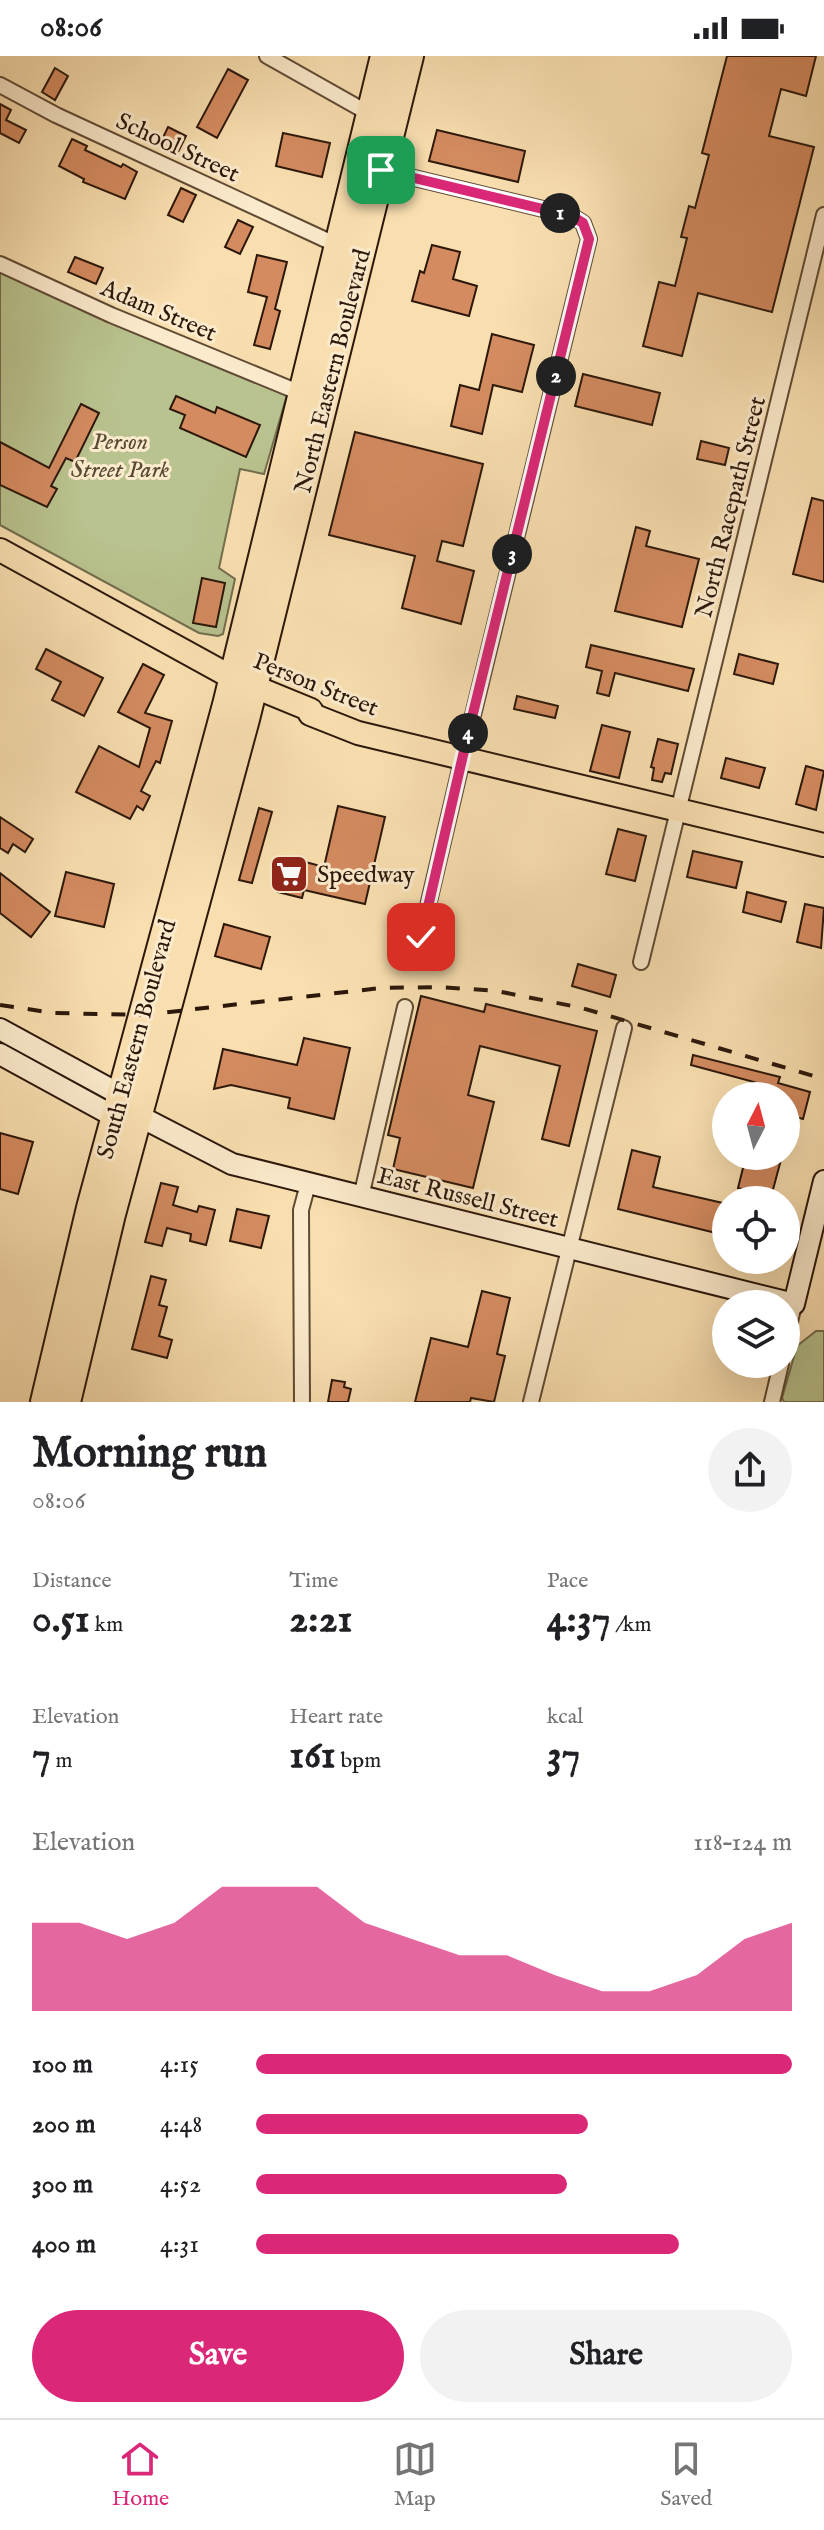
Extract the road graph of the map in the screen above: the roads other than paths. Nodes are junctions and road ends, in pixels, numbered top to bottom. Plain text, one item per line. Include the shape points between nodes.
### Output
1 (267, 56) edge
2 (386, 56) edge
3 (410, 56) edge
4 (0, 85) edge
5 (370, 114) junction
6 (381, 170) junction
7 (824, 215) edge
8 (339, 246) junction
9 (0, 264) edge
10 (303, 394) junction
11 (0, 550) edge
12 (244, 682) junction
13 (463, 756) junction
14 (678, 809) junction
15 (824, 845) edge
16 (417, 953) dead end
17 (641, 962) dead end
18 (405, 1007) dead end
19 (624, 1028) dead end
20 (0, 1029) edge
21 (0, 1054) edge
22 (125, 1109) junction
23 (824, 1181) edge
24 (308, 1184) junction
25 (361, 1197) junction
26 (568, 1248) junction
27 (738, 1290) edge
28 (797, 1290) edge
29 (778, 1378) edge
30 (44, 1402) edge
31 (67, 1402) edge
32 (302, 1402) edge
33 (531, 1402) edge
34 (772, 1402) edge

1 - 5 street
2 - 5 highway, North Eastern Boulevard
2 - 6 highway via 388,100 376,153
3 - 6 highway, North Eastern Boulevard
4 - 8 street, School Street
5 - 8 highway, North Eastern Boulevard
6 - 12 highway, North Eastern Boulevard
6 - 13 street via 572,216 587,228 589,246
7 - 14 street, North Racepath Street
8 - 10 highway, North Eastern Boulevard
9 - 10 street, Adam Street
10 - 12 highway, North Eastern Boulevard
11 - 12 main road, Person Street
12 - 13 main road, Person Street via 346,729
12 - 22 highway, South Eastern Boulevard
13 - 14 main road, Person Street
13 - 16 street
14 - 15 main road, Person Street
14 - 17 street, North Racepath Street
18 - 25 street
19 - 26 street
20 - 22 street, East Russell Street
21 - 22 street, East Russell Street
22 - 24 street, East Russell Street via 232,1164
22 - 30 highway, South Eastern Boulevard via 90,1208
22 - 31 highway, South Eastern Boulevard via 106,1237
23 - 28 street
24 - 25 street, East Russell Street
24 - 32 street via 301,1210
25 - 26 street, East Russell Street
26 - 27 street, East Russell Street
26 - 33 street
29 - 34 street

